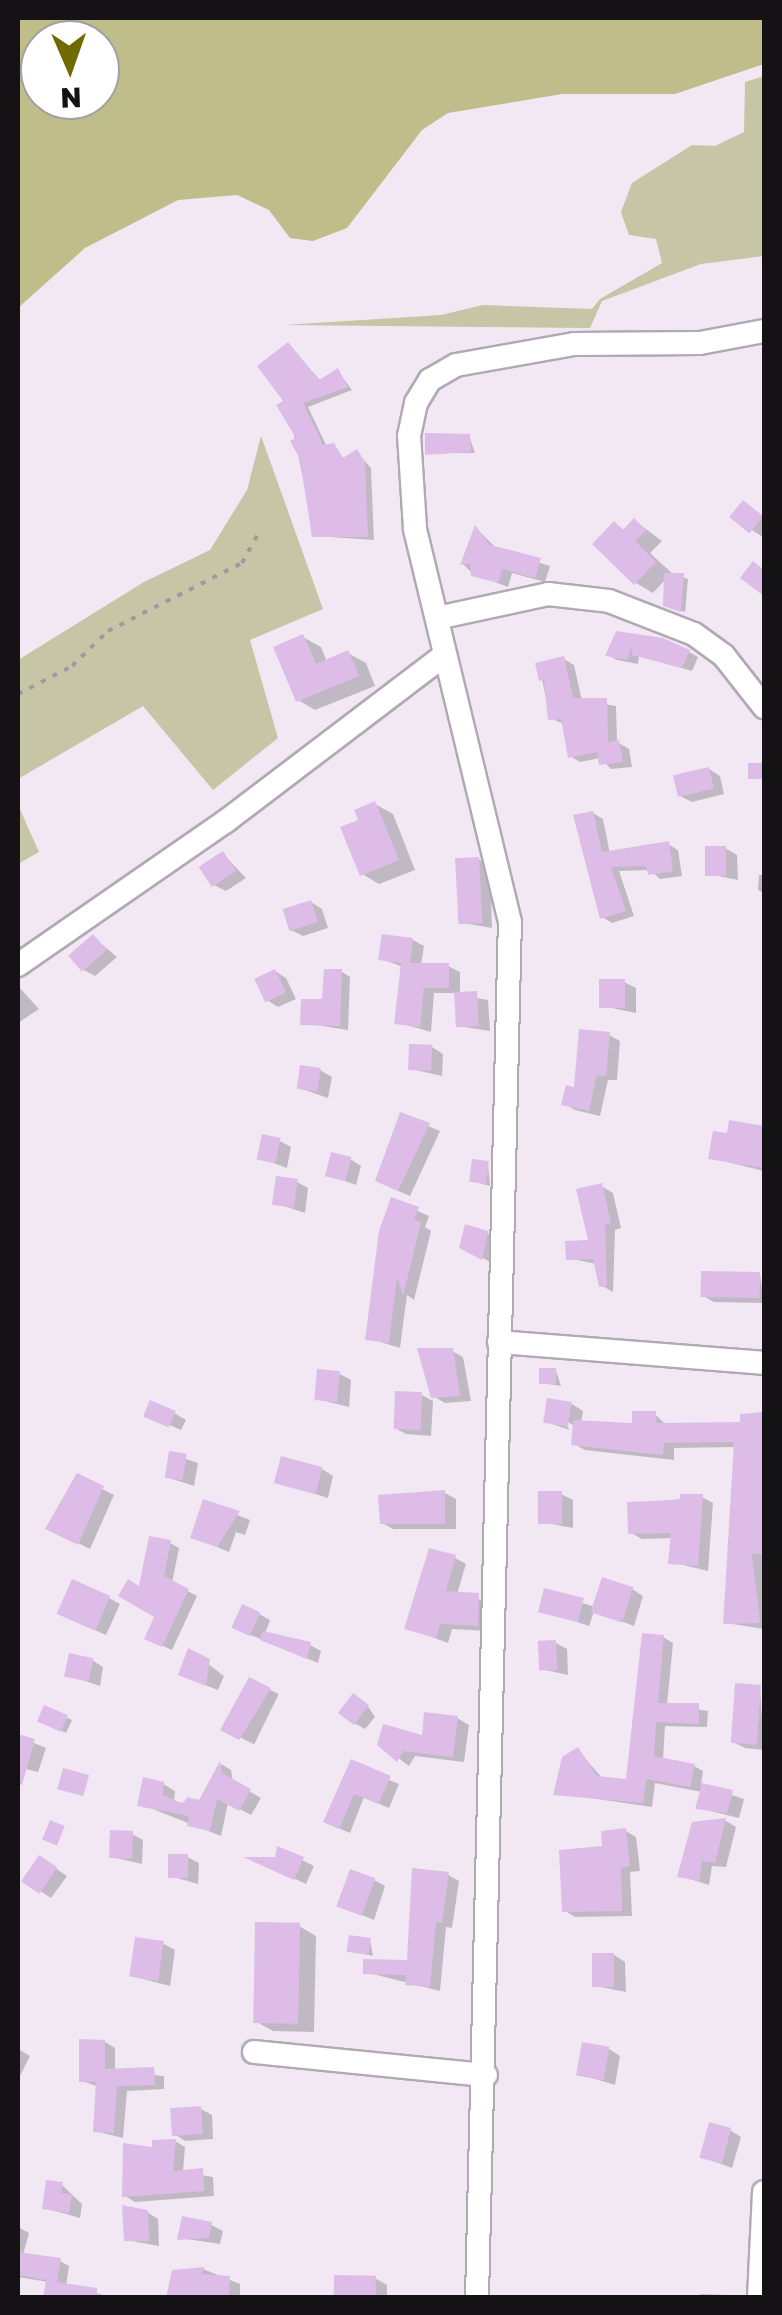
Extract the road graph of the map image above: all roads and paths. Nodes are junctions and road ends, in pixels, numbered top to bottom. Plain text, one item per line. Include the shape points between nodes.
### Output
1 (764, 331) edge
2 (260, 532) dead end
3 (437, 618) junction
4 (445, 655) junction
5 (18, 694) edge
6 (764, 706) edge
7 (18, 965) edge
8 (498, 1342) junction
9 (764, 1363) edge
10 (254, 2052) dead end
11 (486, 2075) junction
12 (764, 2192) edge
13 (477, 2298) edge
14 (759, 2298) edge

1 - 3 street via 700,343 504,352 430,380 416,403 409,482
2 - 5 path via 242,563 108,631 72,666
3 - 4 street
3 - 6 street via 548,594 609,601 694,634 724,656
4 - 7 street via 226,821
4 - 8 street via 510,922
8 - 9 street
8 - 11 street
10 - 11 street
11 - 13 street
12 - 14 street

